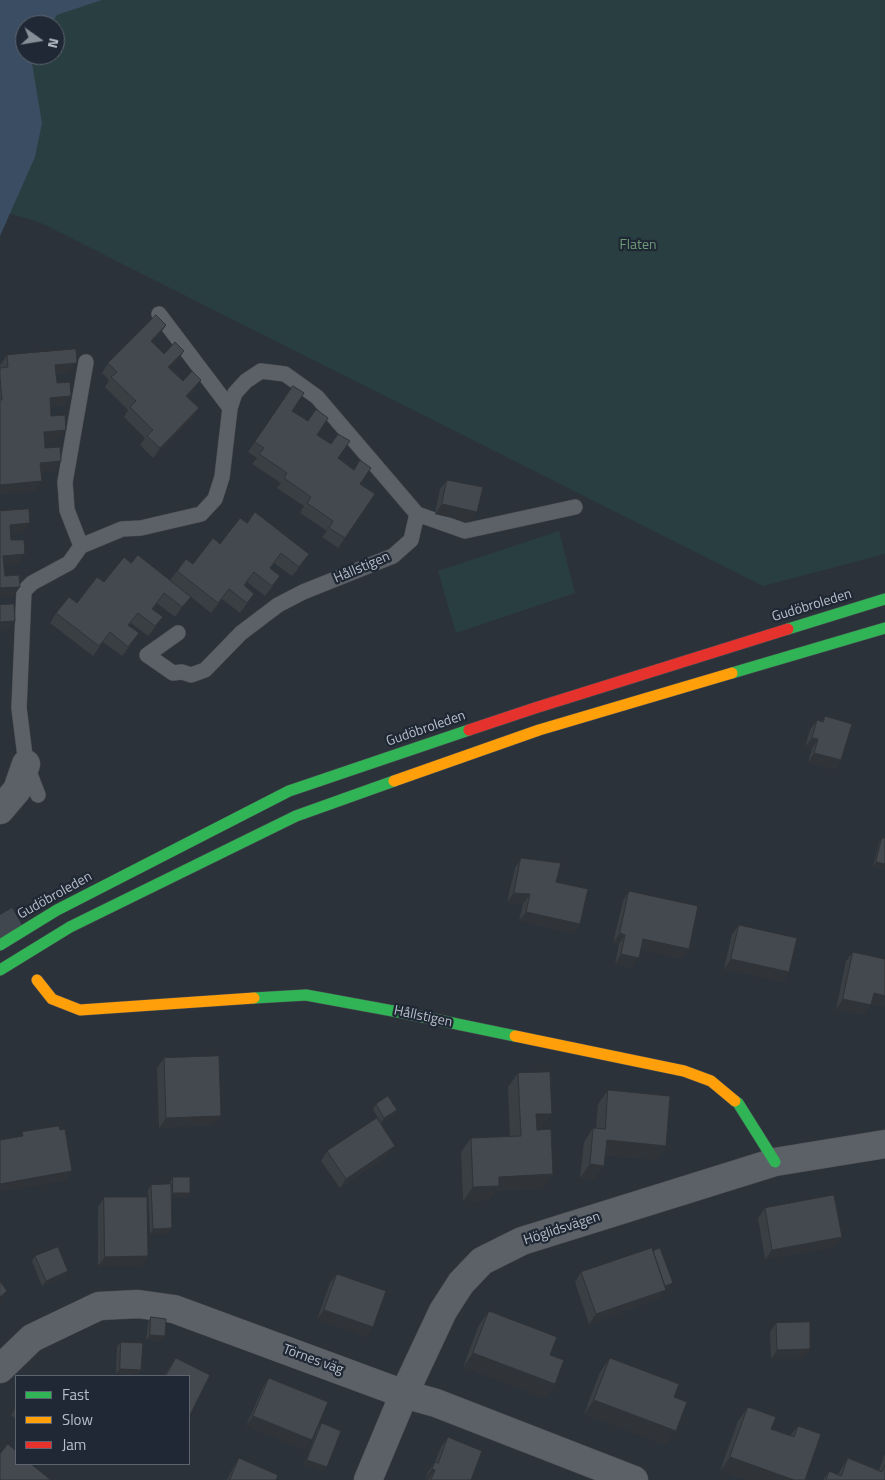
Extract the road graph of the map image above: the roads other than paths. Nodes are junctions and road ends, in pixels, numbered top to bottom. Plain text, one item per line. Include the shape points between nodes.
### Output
1 (159, 314) dead end
2 (86, 362) dead end
3 (230, 408) junction
4 (575, 507) dead end
5 (416, 514) junction
6 (81, 546) junction
7 (885, 599) edge
8 (885, 628) edge
9 (178, 633) dead end
10 (26, 764) junction
11 (38, 795) dead end
12 (0, 810) edge
13 (0, 945) edge
14 (0, 970) edge
15 (37, 980) dead end
16 (885, 1144) edge
17 (775, 1162) junction
18 (0, 1369) edge
19 (404, 1394) junction
20 (368, 1480) edge
21 (634, 1480) edge

1 - 3 lane
2 - 6 lane via 65,482 67,510
3 - 5 lane via 246,381 262,371 285,374 316,397
3 - 6 lane via 222,477 215,499 201,514 141,528 122,529
4 - 5 lane via 465,531
5 - 9 lane, Hållstigen via 412,540 393,556 278,605 241,633 205,670 191,676 173,672 147,655
6 - 10 lane via 69,563 32,583 24,591 19,708
7 - 13 main road, Gudöbroleden via 535,708 289,791 57,910
8 - 14 main road via 539,730 296,816 70,927
10 - 11 lane
10 - 12 street via 17,790
15 - 17 main road, Hållstigen via 52,999 80,1010 306,994 684,1071 711,1081 738,1103
16 - 17 street, Höglidsvägen
17 - 19 street, Höglidsvägen via 522,1241 482,1261 461,1283 443,1311
18 - 19 street, Törnes väg via 32,1338 99,1306 138,1304 174,1309
19 - 20 street, Höglidsvägen
19 - 21 street, Törnes väg via 436,1403

